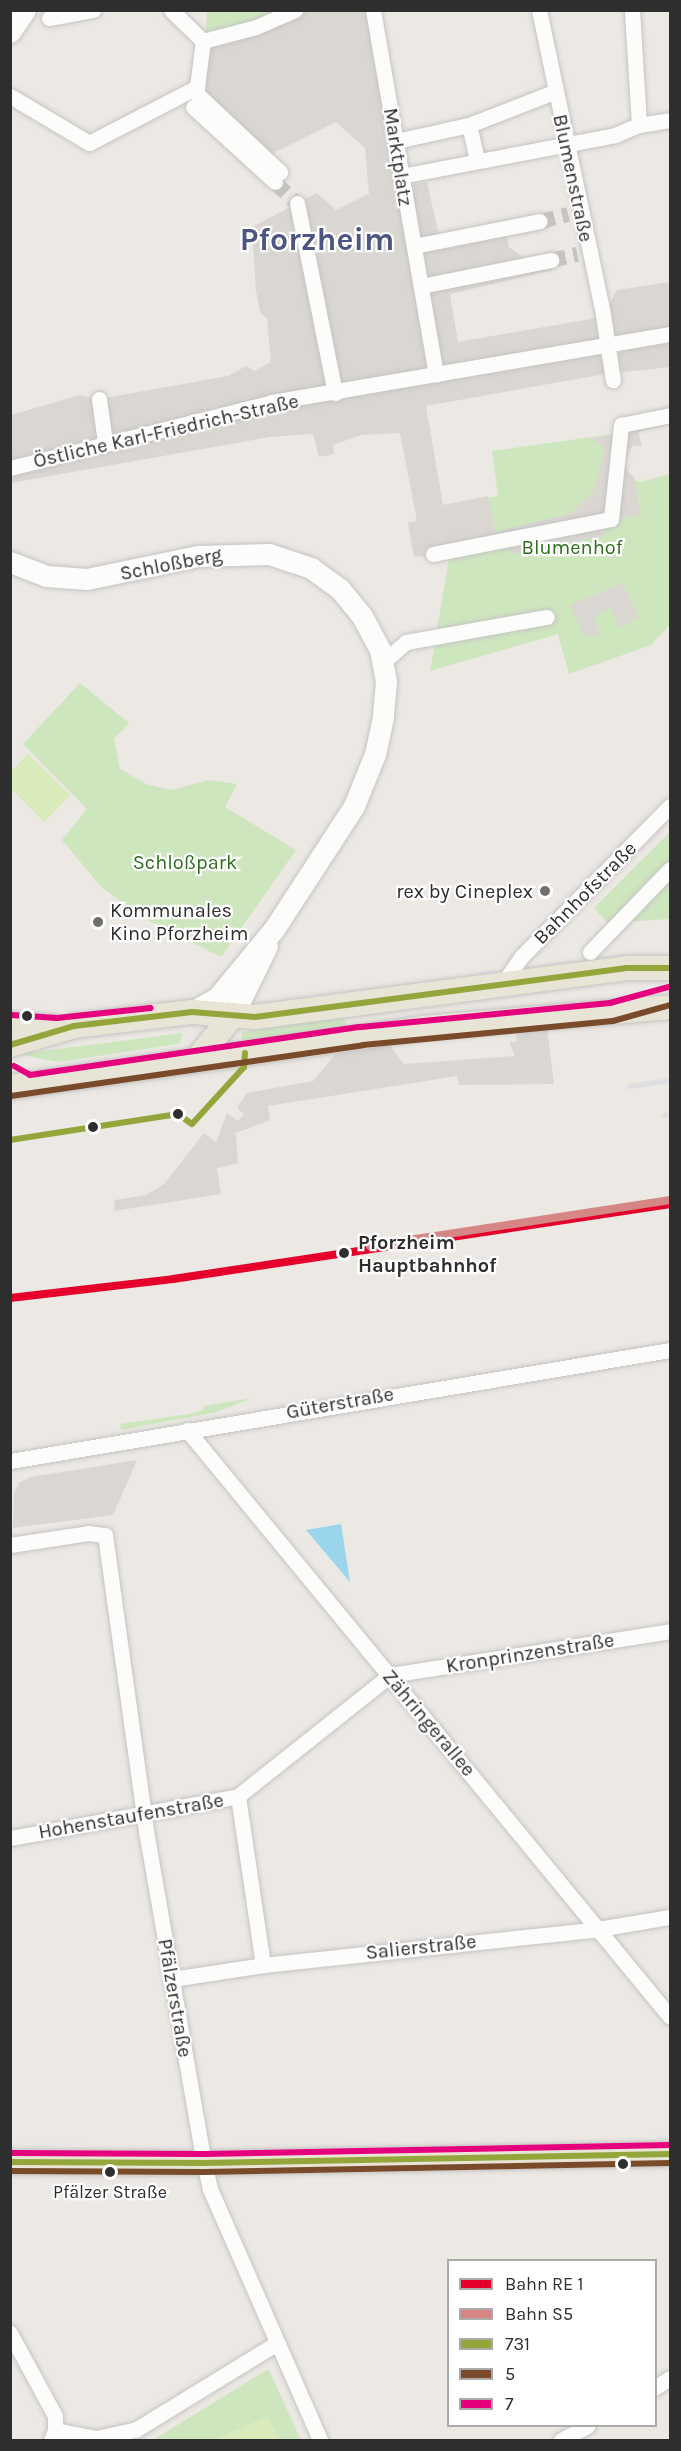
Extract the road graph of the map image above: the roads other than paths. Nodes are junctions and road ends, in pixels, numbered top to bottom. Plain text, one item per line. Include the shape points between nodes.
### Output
1 (25, 10) edge
2 (93, 10) edge
3 (171, 10) edge
4 (295, 10) edge
5 (373, 10) edge
6 (539, 10) edge
7 (632, 10) edge
8 (49, 18) dead end
9 (10, 32) edge
10 (202, 41) junction
11 (197, 87) junction
12 (554, 92) junction
13 (10, 96) edge
14 (193, 107) dead end
15 (670, 120) edge
16 (469, 125) junction
17 (639, 125) junction
18 (396, 141) junction
19 (566, 144) junction
20 (477, 161) junction
21 (401, 176) junction
22 (297, 203) tunnel mouth
23 (540, 221) tunnel mouth
24 (414, 246) junction
25 (550, 260) tunnel mouth
26 (421, 286) junction
27 (670, 334) edge
28 (607, 345) junction
29 (436, 375) junction
30 (613, 380) dead end
31 (335, 393) junction
32 (99, 399) dead end
33 (670, 415) edge
34 (105, 443) junction
35 (10, 468) edge
36 (433, 554) dead end
37 (10, 562) edge
38 (547, 617) dead end
39 (383, 662) junction
40 (670, 806) edge
41 (670, 869) edge
42 (274, 929) junction
43 (590, 952) dead end
44 (670, 968) edge
45 (503, 983) junction
46 (670, 996) edge
47 (670, 1007) edge
48 (192, 1012) junction
49 (612, 1012) junction
50 (233, 1015) junction
51 (10, 1024) edge
52 (74, 1026) junction
53 (10, 1045) edge
54 (197, 1059) junction
55 (16, 1082) edge
56 (670, 1350) edge
57 (187, 1430) junction
58 (10, 1461) edge
59 (10, 1545) edge
60 (670, 1631) edge
61 (390, 1675) junction
62 (238, 1796) junction
63 (144, 1812) junction
64 (10, 1838) edge
65 (670, 1917) edge
66 (597, 1929) junction
67 (263, 1965) junction
68 (172, 1979) junction
69 (670, 2017) edge
70 (670, 2154) edge
71 (10, 2162) edge
72 (204, 2163) junction
73 (10, 2333) edge
74 (277, 2343) junction
75 (670, 2378) edge
76 (657, 2386) edge
77 (585, 2427) edge
78 (53, 2435) edge
79 (320, 2440) edge
80 (561, 2440) edge

1 - 9 main road
2 - 8 street
3 - 10 street
4 - 10 street via 256,27
5 - 18 street, Marktplatz
6 - 12 street, Blumenstraße
7 - 17 street
10 - 11 street
11 - 13 street via 89,143
11 - 14 street via 197,94 278,177
12 - 16 street
12 - 19 street, Blumenstraße
15 - 17 street
16 - 18 street
16 - 20 street
17 - 19 street via 615,135
18 - 21 street, Marktplatz
19 - 20 street
19 - 28 street, Blumenstraße via 574,213
20 - 21 street
21 - 24 street, Marktplatz
22 - 31 street
23 - 24 street
24 - 26 street, Marktplatz
25 - 26 street
26 - 29 street, Marktplatz
27 - 28 street, Östliche Karl-Friedrich-Straße
28 - 29 street, Östliche Karl-Friedrich-Straße
28 - 30 street, Blumenstraße
29 - 31 street, Östliche Karl-Friedrich-Straße
31 - 34 street, Östliche Karl-Friedrich-Straße via 272,402 220,418
32 - 34 street
33 - 36 street via 621,425 611,519
34 - 35 street, Östliche Karl-Friedrich-Straße
37 - 39 main road, Schloßberg via 46,576 87,579 218,553 278,556 311,568 352,601 370,628
38 - 39 street via 406,642
39 - 42 main road, Schloßberg via 383,717 363,784 336,836
40 - 45 street, Bahnhofstraße via 521,957
41 - 43 street
42 - 48 main road, Schloßberg via 217,998
42 - 50 main road, Schloßberg
44 - 45 main road via 627,968
45 - 50 main road via 255,1017
46 - 49 street
47 - 49 main road
48 - 50 main road
48 - 52 main road
49 - 54 main road via 422,1028
50 - 54 main road
51 - 52 main road
52 - 53 main road
54 - 55 main road
56 - 57 street, Güterstraße
57 - 58 street, Güterstraße
57 - 61 street, Zähringerallee
59 - 63 street, Pfälzerstraße via 88,1533 105,1535
60 - 61 street, Kronprinzenstraße
61 - 62 street, Hohenstaufenstraße
61 - 66 street, Zähringerallee
62 - 63 street, Hohenstaufenstraße
62 - 67 street
63 - 64 street, Hohenstaufenstraße
63 - 68 street, Pfälzerstraße
65 - 66 street, Salierstraße
66 - 67 street, Salierstraße
66 - 69 street, Zähringerallee
67 - 68 street, Salierstraße
68 - 72 street, Pfälzerstraße
70 - 72 main road
71 - 72 main road
72 - 74 street, Pfälzerstraße via 210,2189
73 - 78 street via 51,2407
74 - 78 street via 135,2430 96,2438
74 - 79 street, Pfälzerstraße
75 - 76 street
77 - 80 street

